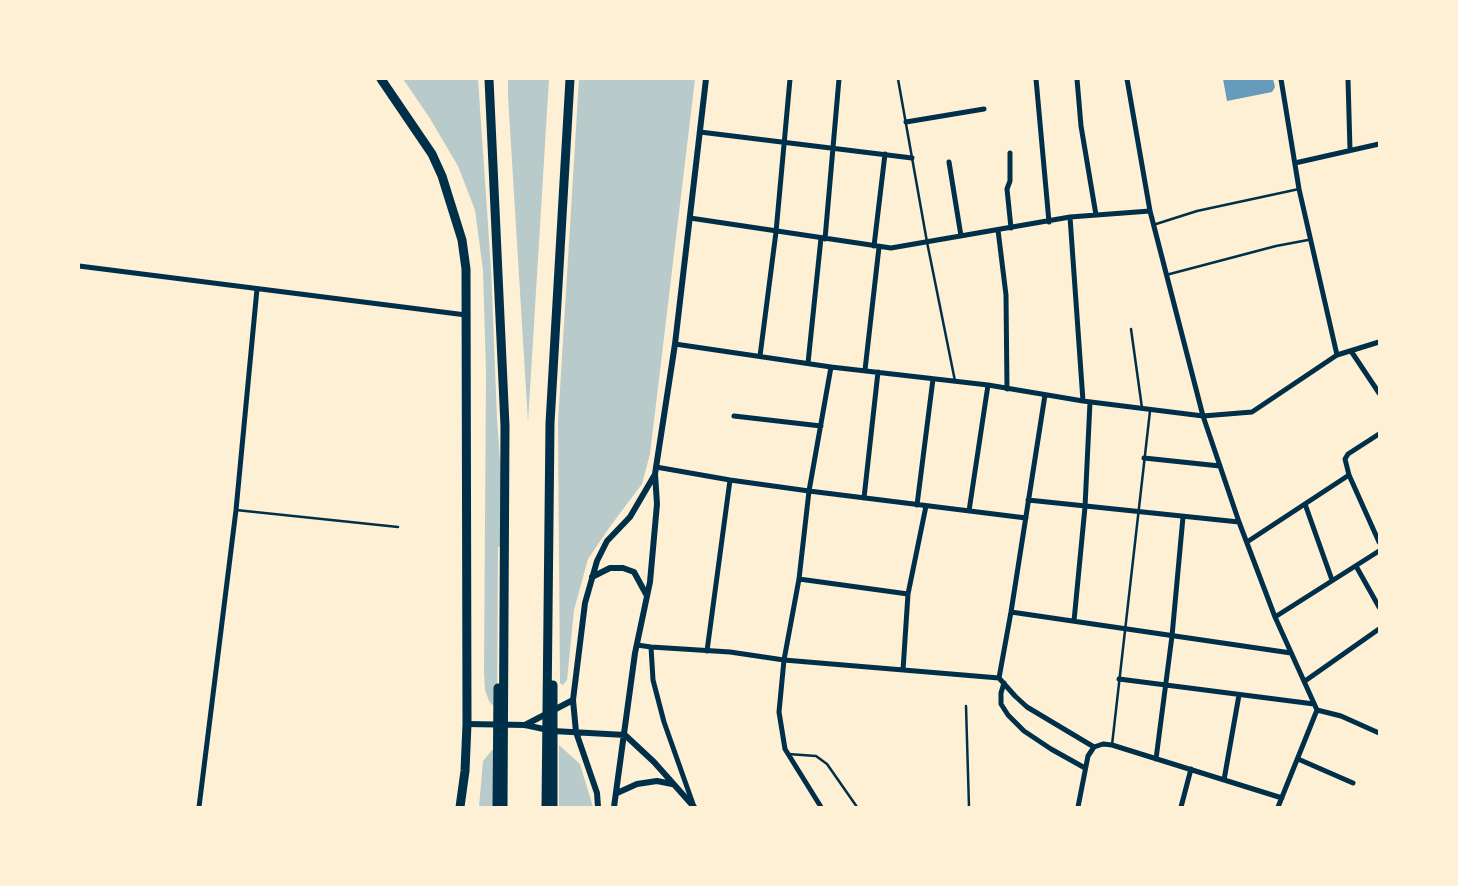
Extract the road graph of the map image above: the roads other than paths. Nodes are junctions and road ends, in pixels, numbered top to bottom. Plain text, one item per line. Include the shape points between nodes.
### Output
1 (381, 79) edge
2 (489, 79) edge
3 (570, 79) edge
4 (706, 79) edge
5 (790, 79) edge
6 (839, 79) edge
7 (898, 79) edge
8 (1036, 79) edge
9 (1077, 79) edge
10 (1127, 79) edge
11 (1281, 79) edge
12 (1348, 79) edge
13 (984, 109) dead end
14 (906, 122) junction
15 (700, 132) junction
16 (784, 142) junction
17 (1379, 144) edge
18 (832, 148) junction
19 (1350, 150) junction
20 (1010, 153) dead end
21 (885, 155) junction
22 (912, 158) junction
23 (949, 162) dead end
24 (1295, 163) junction
25 (1299, 189) junction
26 (1150, 211) junction
27 (1096, 215) junction
28 (690, 218) junction
29 (1070, 218) junction
30 (1049, 222) junction
31 (1153, 225) junction
32 (1011, 228) junction
33 (998, 230) junction
34 (776, 232) junction
35 (961, 236) junction
36 (823, 238) junction
37 (1310, 239) junction
38 (927, 242) junction
39 (877, 246) junction
40 (79, 266) edge
41 (1166, 275) junction
42 (257, 289) junction
43 (466, 315) junction
44 (1131, 329) dead end
45 (1379, 342) edge
46 (675, 344) junction
47 (1351, 351) junction
48 (1338, 355) junction
49 (760, 356) junction
50 (808, 363) junction
51 (831, 367) junction
52 (865, 370) junction
53 (878, 372) junction
54 (933, 379) junction
55 (955, 381) junction
56 (988, 385) junction
57 (1007, 389) junction
58 (1379, 393) edge
59 (1045, 395) junction
60 (1087, 402) junction
61 (1142, 408) junction
62 (1150, 409) junction
63 (734, 416) dead end
64 (1203, 416) junction
65 (821, 426) junction
66 (1379, 434) edge
67 (1144, 458) junction
68 (1220, 466) junction
69 (656, 471) junction
70 (1349, 475) junction
71 (730, 480) junction
72 (809, 491) junction
73 (864, 498) junction
74 (1028, 500) junction
75 (1305, 504) junction
76 (917, 505) junction
77 (926, 506) junction
78 (1085, 507) junction
79 (236, 510) junction
80 (969, 511) junction
81 (1138, 513) junction
82 (1183, 517) junction
83 (1026, 518) junction
84 (1239, 522) junction
85 (398, 527) dead end
86 (1247, 542) junction
87 (1379, 542) edge
88 (506, 547) junction
89 (550, 547) junction
90 (1379, 551) edge
91 (1356, 566) junction
92 (592, 577) junction
93 (799, 579) junction
94 (1332, 580) junction
95 (908, 594) junction
96 (647, 595) junction
97 (1379, 607) edge
98 (1011, 612) junction
99 (1275, 617) junction
100 (1074, 621) junction
101 (1125, 629) junction
102 (1378, 632) edge
103 (1172, 636) junction
104 (637, 645) junction
105 (651, 647) junction
106 (707, 651) junction
107 (1291, 653) junction
108 (784, 660) junction
109 (904, 670) junction
110 (1119, 679) junction
111 (1002, 680) junction
112 (1305, 681) junction
113 (1166, 685) junction
114 (1239, 695) junction
115 (573, 700) junction
116 (966, 706) dead end
117 (1316, 707) junction
118 (467, 724) junction
119 (525, 725) junction
120 (576, 732) junction
121 (1379, 733) edge
122 (625, 735) junction
123 (1112, 745) junction
124 (1094, 747) junction
125 (788, 754) junction
126 (1156, 759) junction
127 (1297, 759) junction
128 (1085, 768) junction
129 (1191, 769) junction
130 (1224, 780) junction
131 (1353, 783) dead end
132 (674, 784) junction
133 (617, 793) junction
134 (1282, 798) junction
135 (199, 807) edge
136 (460, 807) edge
137 (497, 807) edge
138 (503, 807) edge
139 (546, 807) edge
140 (553, 807) edge
141 (598, 807) edge
142 (614, 807) edge
143 (694, 807) edge
144 (821, 807) edge
145 (857, 807) edge
146 (969, 807) edge
147 (1078, 807) edge
148 (1181, 807) edge
149 (1278, 807) edge

1 - 43 highway via 442,176 462,240
2 - 88 highway
3 - 89 highway via 550,424
4 - 15 street
5 - 16 street
6 - 18 street
7 - 14 lane
8 - 30 street
9 - 27 street
10 - 26 street
11 - 24 street
12 - 19 street
13 - 14 street
14 - 22 lane
15 - 16 street
15 - 28 street
16 - 18 street
16 - 34 street
17 - 19 street
18 - 21 street
18 - 36 street
19 - 24 street
20 - 32 street
21 - 22 street
21 - 39 street
22 - 38 lane
23 - 35 street
24 - 25 street
25 - 31 lane
25 - 37 street
26 - 27 street
26 - 31 street
27 - 29 street
28 - 34 street
28 - 46 street
29 - 30 street
29 - 60 street
30 - 32 street
31 - 41 street
32 - 33 street
33 - 35 street
33 - 57 street via 1006,295
34 - 36 street
34 - 49 street
35 - 38 street
36 - 39 street
36 - 50 street
37 - 41 lane
37 - 48 street
38 - 39 street
38 - 55 lane
39 - 52 street
40 - 42 street
41 - 64 street
42 - 43 street
42 - 79 street
43 - 118 highway
44 - 61 lane
45 - 47 street
46 - 49 street
46 - 69 street
47 - 48 street
47 - 58 street
48 - 64 street via 1252,412
49 - 50 street
50 - 51 street
51 - 52 street
51 - 65 street
52 - 53 street
53 - 54 street
53 - 73 street
54 - 55 street
54 - 76 street
55 - 56 street
56 - 57 street
56 - 80 street
57 - 59 street
59 - 60 street
59 - 74 street
60 - 61 street
60 - 78 street
61 - 62 street
62 - 64 street
62 - 67 lane
63 - 65 street
64 - 68 street
65 - 72 street
66 - 70 street via 1348,454
67 - 68 street
67 - 81 lane
68 - 84 street
69 - 71 street
69 - 92 street via 630,517 607,541
69 - 96 street
70 - 75 street
70 - 87 street
71 - 72 street
71 - 106 street
72 - 73 street
72 - 93 street
73 - 76 street
74 - 78 street
74 - 83 street
75 - 86 street
75 - 94 street
76 - 77 street
77 - 80 street
77 - 95 street
78 - 81 street
78 - 100 street
79 - 85 lane
79 - 135 street
80 - 83 street
81 - 82 street
81 - 101 lane
82 - 84 street
82 - 103 street
83 - 98 street
84 - 86 street
86 - 99 street
88 - 137 highway via 497,703
88 - 138 highway
89 - 139 highway
89 - 140 highway
90 - 91 street
91 - 94 street
91 - 97 street
92 - 96 street via 610,568 623,568 634,572
92 - 115 street
93 - 95 street
93 - 108 street
94 - 99 street
95 - 109 street
96 - 104 street
98 - 100 street
98 - 111 street
99 - 107 street
100 - 101 street
101 - 103 street
101 - 110 lane
102 - 112 street
103 - 107 street
103 - 113 street
104 - 105 street
104 - 122 street
105 - 106 street
105 - 143 street via 653,680 664,722
106 - 108 street
107 - 112 street
108 - 109 street
108 - 125 street via 779,712
109 - 111 street
110 - 113 street
110 - 123 lane
111 - 124 street via 1027,707
111 - 128 street via 1001,704 1024,732
112 - 117 street
113 - 114 street
113 - 126 street
114 - 117 street
114 - 130 street
115 - 119 street
115 - 120 street
116 - 146 lane
117 - 121 street
117 - 127 street
118 - 119 street
118 - 136 highway
119 - 120 street
120 - 122 street
120 - 141 street
122 - 132 street
122 - 133 street
123 - 124 street
123 - 126 street
124 - 128 street
125 - 144 street
125 - 145 lane via 816,756 827,764
126 - 129 street
127 - 131 street
127 - 134 street
128 - 147 street
129 - 130 street
129 - 148 street
130 - 134 street
132 - 133 street via 637,783
132 - 143 street
133 - 142 street
134 - 149 street

